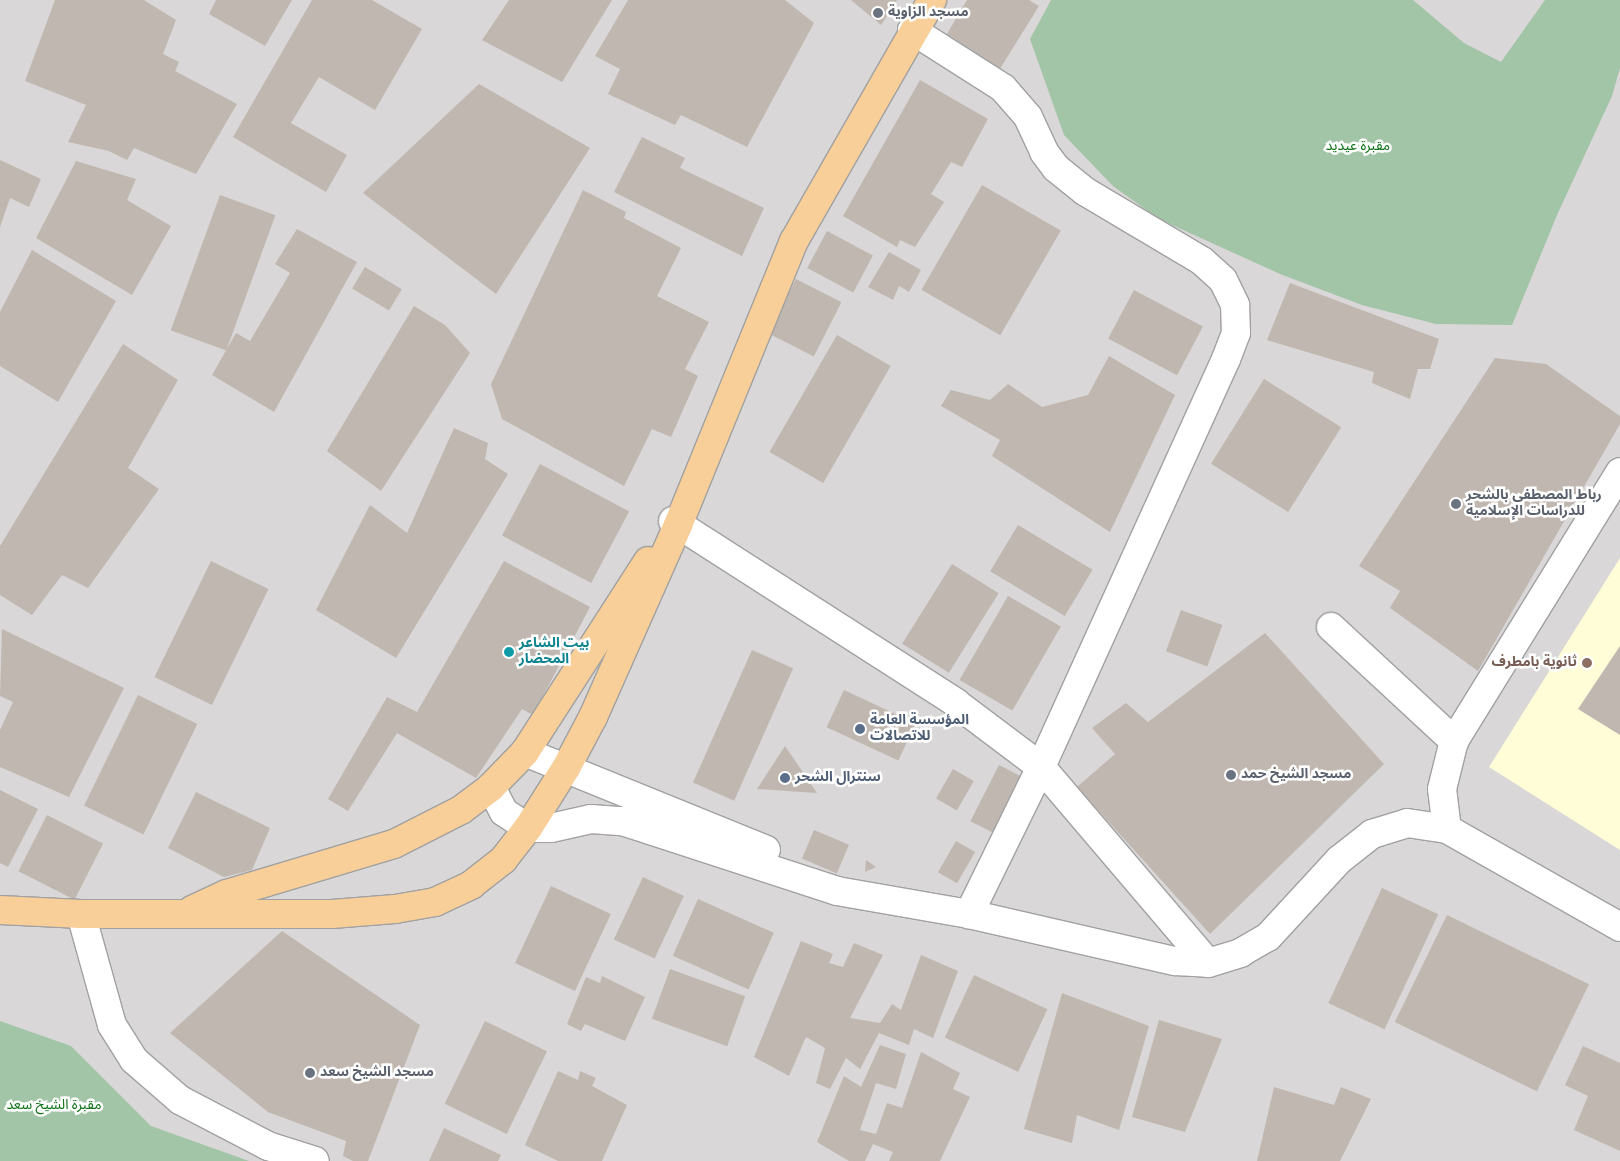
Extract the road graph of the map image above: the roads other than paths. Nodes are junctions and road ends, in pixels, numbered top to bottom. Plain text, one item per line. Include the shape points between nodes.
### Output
1 (932, 0) edge
2 (912, 30) junction
3 (1620, 472) edge
4 (676, 523) junction
5 (1331, 627) dead end
6 (1454, 741) junction
7 (525, 752) junction
8 (1040, 767) junction
9 (566, 768) junction
10 (491, 787) junction
11 (528, 828) junction
12 (1447, 829) junction
13 (890, 901) junction
14 (0, 910) edge
15 (187, 912) junction
16 (81, 914) junction
17 (969, 914) junction
18 (1620, 927) edge
19 (1208, 963) junction
20 (315, 1161) edge

1 - 2 main road
2 - 4 main road via 794,242
2 - 8 street via 1003,88 1028,117 1044,152 1056,168 1086,192 1202,261 1223,280 1235,305 1236,333 1226,359
3 - 6 street
4 - 7 main road
4 - 8 street via 956,703
4 - 9 main road via 593,717
5 - 6 street
6 - 12 street via 1442,789
7 - 9 street
7 - 10 main road
8 - 17 street
8 - 19 street
9 - 11 main road
9 - 13 street
10 - 11 street via 504,812
10 - 15 main road via 461,810 394,844 227,894
11 - 13 street via 550,828 591,819 622,821 837,891
11 - 15 main road via 503,860 471,885 435,902 332,914
12 - 18 street
12 - 19 street via 1407,823 1372,834 1314,884 1268,937 1240,953
13 - 17 street
14 - 16 main road
15 - 16 main road
16 - 20 street via 112,1025 134,1060 180,1100 268,1146
17 - 19 street via 1175,962

